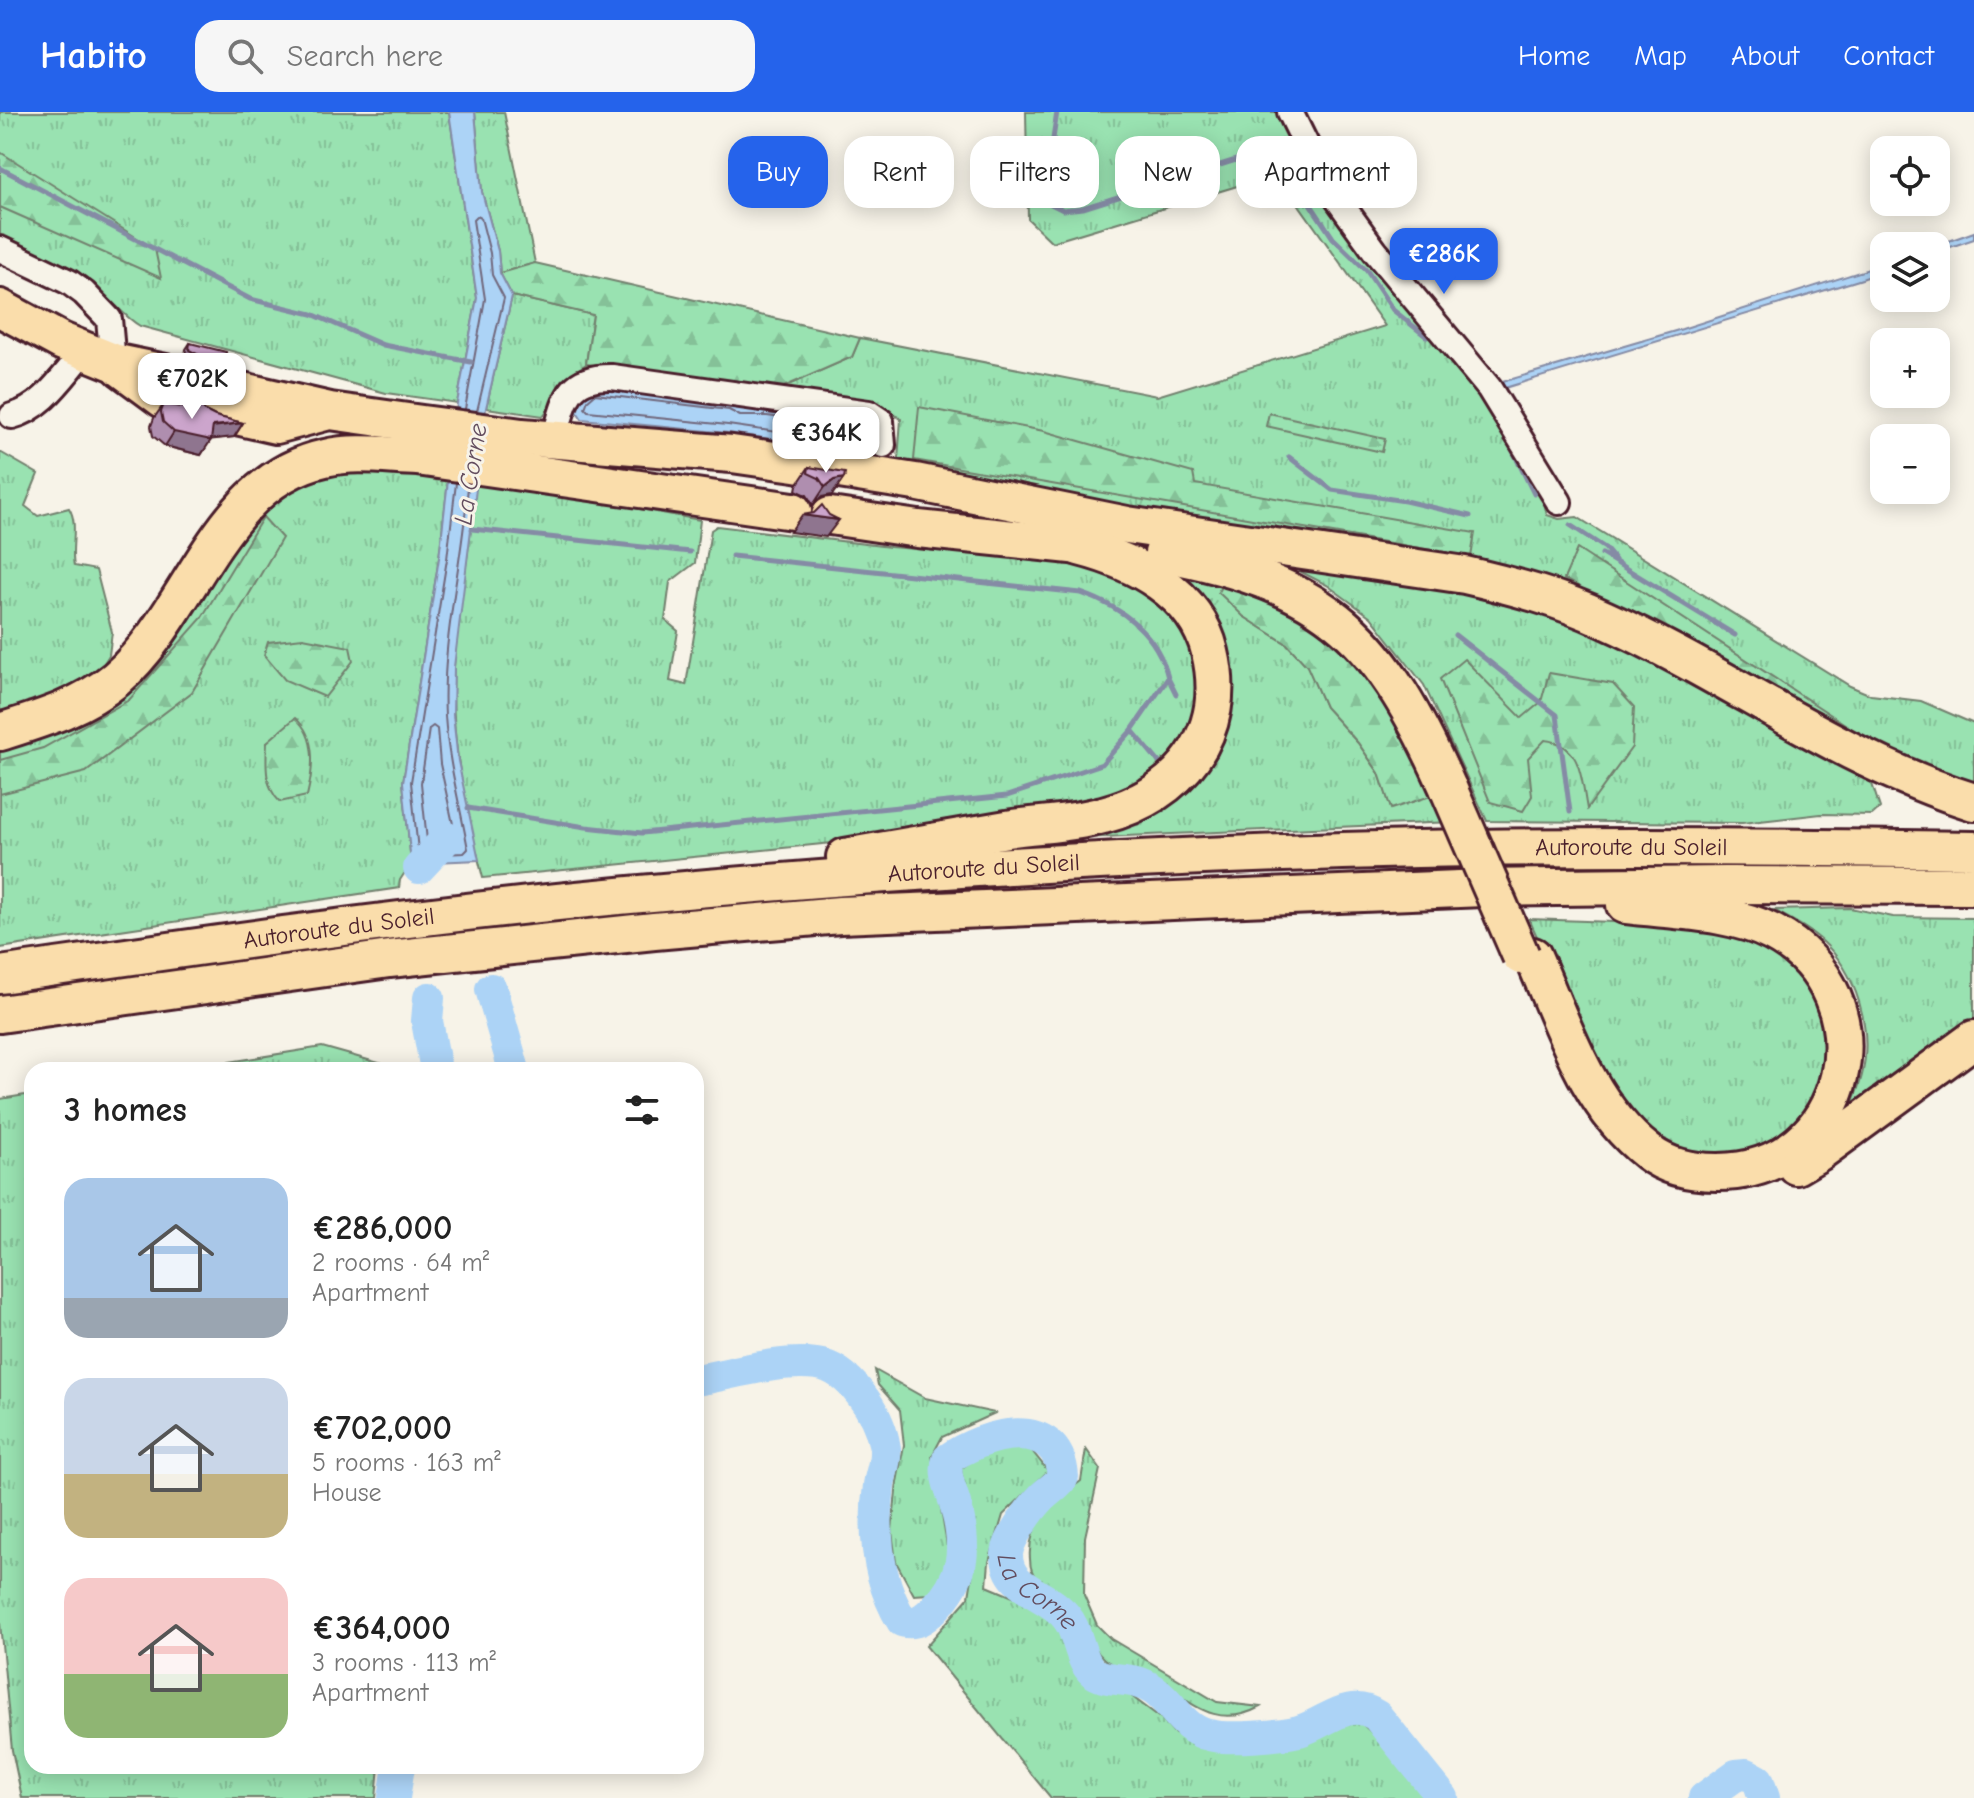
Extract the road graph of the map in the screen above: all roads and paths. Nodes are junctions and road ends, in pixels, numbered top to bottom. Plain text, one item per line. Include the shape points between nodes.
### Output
1 (1290, 112) edge
2 (0, 249) edge
3 (0, 308) edge
4 (99, 357) junction
5 (180, 377) tunnel mouth
6 (216, 385) tunnel mouth
7 (12, 416) dead end
8 (419, 441) junction
9 (883, 445) dead end
10 (531, 449) junction
11 (1559, 502) dead end
12 (793, 511) dead end
13 (829, 516) edge
14 (1127, 525) junction
15 (1079, 547) junction
16 (11, 725) edge
17 (1456, 791) junction
18 (1974, 802) edge
19 (1974, 850) edge
20 (1974, 886) edge
21 (1483, 888) junction
22 (622, 896) junction
23 (1527, 956) junction
24 (0, 975) edge
25 (0, 1014) edge
26 (1974, 1039) edge

1 - 11 street via 1323,179 1375,251 1489,388
2 - 4 street via 69,282 109,319
3 - 4 highway
4 - 5 highway
4 - 7 street via 26,412
6 - 8 highway via 330,411
8 - 10 highway
8 - 16 highway via 324,458 267,484 231,520 165,621 118,677 70,708
9 - 10 street via 881,421 869,413 593,376 573,390
10 - 12 highway via 680,494
10 - 14 highway via 732,454 930,484
13 - 15 highway
14 - 17 highway via 1276,572 1331,600 1404,676 1447,755
14 - 18 highway via 1465,575 1552,598 1640,636 1905,777
15 - 17 highway via 1205,561 1313,602 1347,628 1387,673
15 - 22 highway via 1116,558 1162,583 1194,616 1207,641 1214,682 1211,721 1192,759 1161,790 1101,816
17 - 23 highway
19 - 22 highway, Autoroute du Soleil via 1450,849 1152,858
20 - 21 highway, Autoroute du Soleil
21 - 23 highway via 1715,916 1755,925 1788,942 1827,984 1842,1028 1843,1065 1827,1110 1795,1146 1757,1166 1704,1172 1651,1155 1597,1095
21 - 25 highway, Autoroute du Soleil via 840,915 507,945
22 - 24 highway, Autoroute du Soleil via 387,920
23 - 26 highway via 1568,1065 1600,1122 1639,1161 1693,1184 1743,1184 1793,1168

